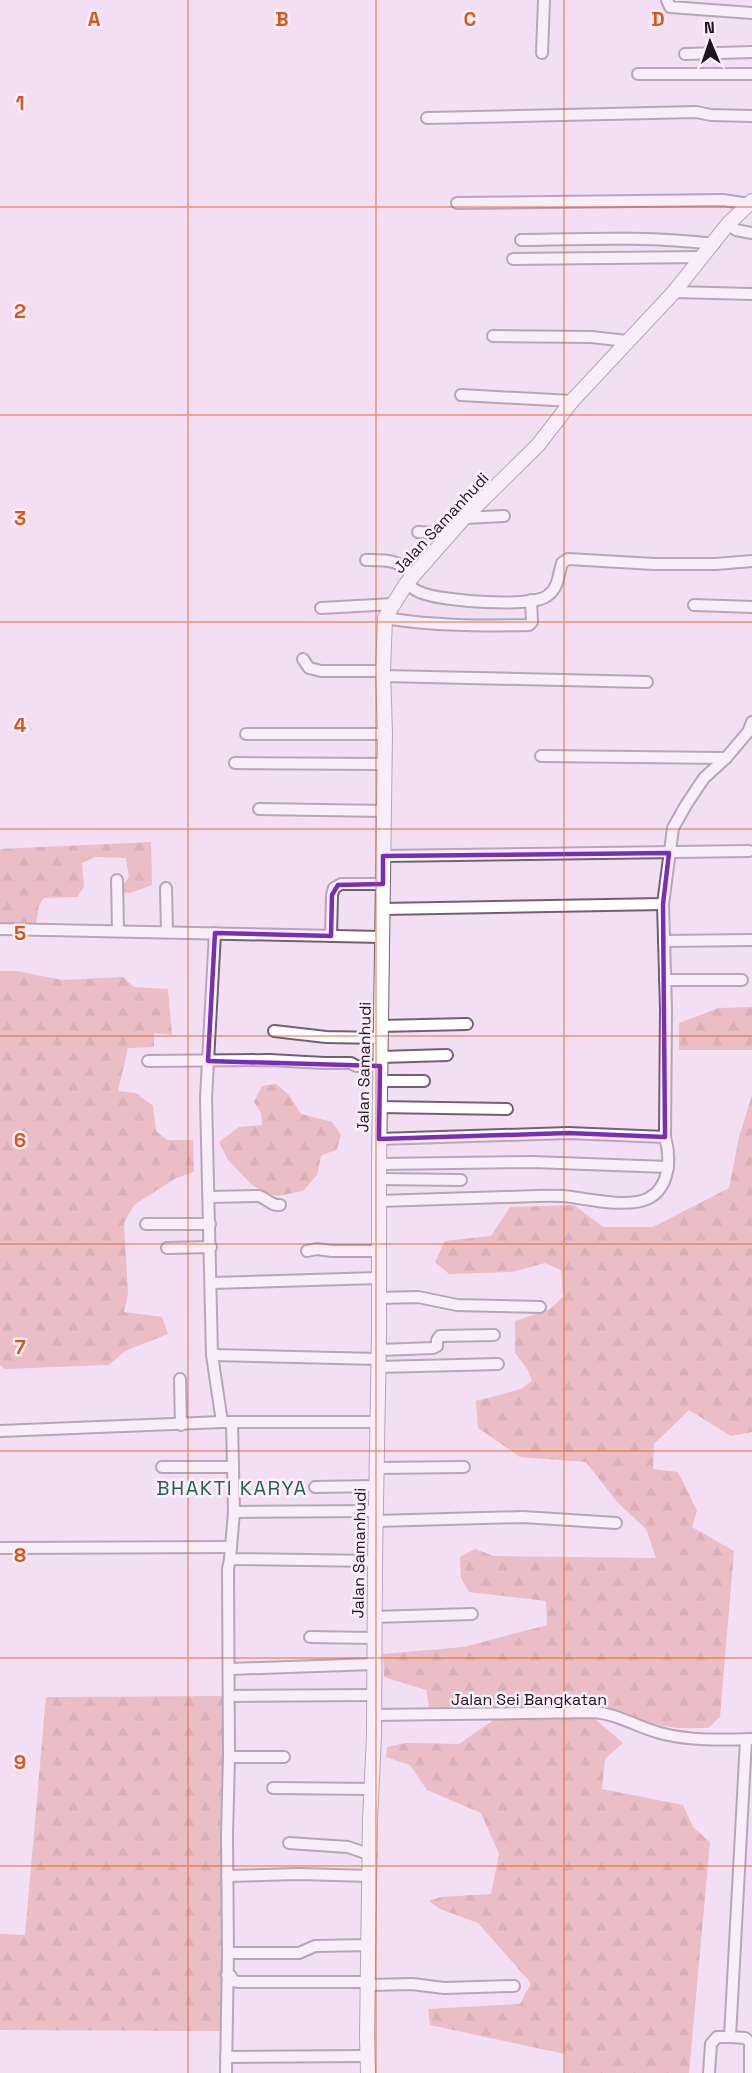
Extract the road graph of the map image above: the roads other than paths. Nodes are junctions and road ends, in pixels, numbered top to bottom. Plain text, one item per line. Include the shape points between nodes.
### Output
1 (544, 0) edge
2 (667, 0) edge
3 (752, 12) edge
4 (752, 52) edge
5 (542, 53) dead end
6 (686, 54) dead end
7 (638, 74) dead end
8 (752, 74) edge
9 (752, 116) edge
10 (427, 118) dead end
11 (457, 203) dead end
12 (751, 203) edge
13 (728, 224) junction
14 (752, 233) edge
15 (520, 240) dead end
16 (714, 244) junction
17 (701, 257) junction
18 (513, 260) dead end
19 (674, 292) junction
20 (752, 294) edge
21 (493, 336) dead end
22 (627, 341) junction
23 (461, 395) dead end
24 (572, 401) junction
25 (504, 516) dead end
26 (464, 518) junction
27 (418, 532) dead end
28 (450, 534) junction
29 (366, 560) dead end
30 (752, 561) edge
31 (409, 580) junction
32 (531, 600) junction
33 (393, 604) junction
34 (694, 605) dead end
35 (752, 607) edge
36 (321, 608) dead end
37 (386, 618) junction
38 (303, 659) dead end
39 (383, 673) junction
40 (647, 682) dead end
41 (752, 722) edge
42 (246, 734) dead end
43 (385, 735) junction
44 (541, 756) dead end
45 (726, 758) junction
46 (235, 763) dead end
47 (384, 764) junction
48 (259, 809) dead end
49 (382, 811) junction
50 (749, 851) dead end
51 (669, 853) junction
52 (383, 856) junction
53 (117, 880) dead end
54 (383, 884) junction
55 (166, 888) dead end
56 (663, 904) junction
57 (382, 909) junction
58 (0, 928) edge
59 (118, 930) junction
60 (167, 931) junction
61 (215, 933) junction
62 (331, 936) junction
63 (381, 936) junction
64 (752, 940) edge
65 (664, 941) junction
66 (665, 980) junction
67 (742, 980) dead end
68 (467, 1024) dead end
69 (274, 1031) dead end
70 (380, 1032) junction
71 (447, 1055) dead end
72 (148, 1061) dead end
73 (208, 1061) junction
74 (380, 1062) junction
75 (424, 1081) dead end
76 (380, 1082) junction
77 (380, 1107) junction
78 (507, 1109) dead end
79 (665, 1137) junction
80 (379, 1139) junction
81 (379, 1164) junction
82 (668, 1167) junction
83 (379, 1179) junction
84 (461, 1180) dead end
85 (209, 1197) junction
86 (378, 1201) junction
87 (280, 1205) dead end
88 (146, 1224) dead end
89 (210, 1224) junction
90 (211, 1247) junction
91 (167, 1248) dead end
92 (308, 1251) dead end
93 (378, 1251) junction
94 (378, 1278) junction
95 (212, 1282) junction
96 (378, 1298) junction
97 (540, 1307) dead end
98 (494, 1335) dead end
99 (212, 1354) junction
100 (378, 1359) junction
101 (498, 1364) dead end
102 (180, 1379) dead end
103 (227, 1422) junction
104 (376, 1422) junction
105 (181, 1425) junction
106 (0, 1431) edge
107 (162, 1467) dead end
108 (232, 1467) junction
109 (464, 1467) dead end
110 (377, 1468) junction
111 (376, 1486) junction
112 (315, 1487) dead end
113 (234, 1512) junction
114 (376, 1516) junction
115 (616, 1523) dead end
116 (0, 1548) edge
117 (230, 1553) junction
118 (375, 1561) junction
119 (472, 1614) dead end
120 (374, 1617) junction
121 (310, 1637) dead end
122 (374, 1638) junction
123 (374, 1664) junction
124 (230, 1670) junction
125 (374, 1695) junction
126 (229, 1696) junction
127 (374, 1715) junction
128 (749, 1740) edge
129 (229, 1757) junction
130 (284, 1757) dead end
131 (273, 1788) dead end
132 (372, 1789) junction
133 (289, 1843) dead end
134 (370, 1855) junction
135 (227, 1876) junction
136 (370, 1876) junction
137 (369, 1945) junction
138 (228, 1953) junction
139 (227, 1975) junction
140 (368, 1983) junction
141 (514, 1986) dead end
142 (730, 2037) junction
143 (368, 2056) junction
144 (226, 2057) junction
145 (226, 2073) edge
146 (368, 2073) edge
147 (709, 2073) edge
148 (750, 2073) edge

1 - 5 street
2 - 3 street via 670,6
4 - 6 street
7 - 8 street
9 - 10 street via 696,112
11 - 12 street
12 - 13 street, Jalan Samanhudi
13 - 14 street
13 - 16 street, Jalan Samanhudi
15 - 16 street via 677,239
16 - 17 street, Jalan Samanhudi
17 - 18 street
17 - 19 street, Jalan Samanhudi
19 - 20 street
19 - 22 street, Jalan Samanhudi
21 - 22 street
22 - 24 street, Jalan Samanhudi
23 - 24 street
24 - 26 street, Jalan Samanhudi via 538,445
25 - 26 street
26 - 28 street, Jalan Samanhudi
27 - 28 street
28 - 31 street, Jalan Samanhudi
29 - 31 street via 400,564
30 - 32 street via 654,564 568,559 562,563 560,578 549,595
31 - 32 street via 422,594 504,603
31 - 33 street, Jalan Samanhudi
32 - 37 street via 529,625 456,625
33 - 36 street
33 - 37 street, Jalan Samanhudi
34 - 35 street
37 - 39 street, Jalan Samanhudi
38 - 39 street via 309,668 321,671
39 - 40 street
39 - 43 street, Jalan Samanhudi
41 - 45 street
42 - 43 street
43 - 47 street, Jalan Samanhudi
44 - 45 street
45 - 51 street via 704,778 686,805 673,828
46 - 47 street
47 - 49 street, Jalan Samanhudi
48 - 49 street
49 - 52 street, Jalan Samanhudi
50 - 51 street
51 - 52 street
51 - 56 street
52 - 54 street, Jalan Samanhudi
53 - 59 street
54 - 57 street, Jalan Samanhudi
54 - 62 street via 341,884 334,888
55 - 60 street
56 - 57 street
56 - 65 street
57 - 63 street, Jalan Samanhudi
58 - 59 street
59 - 60 street
60 - 61 street
61 - 62 street
61 - 73 street
62 - 63 street
63 - 70 street, Jalan Samanhudi
64 - 65 street
65 - 66 street
66 - 67 street
66 - 79 street
68 - 70 street
69 - 70 street via 326,1037
70 - 74 street, Jalan Samanhudi
71 - 74 street
72 - 73 street
73 - 74 street via 270,1060 356,1066
73 - 85 street
74 - 76 street, Jalan Samanhudi
75 - 76 street
76 - 77 street, Jalan Samanhudi
77 - 78 street
77 - 80 street, Jalan Samanhudi
79 - 80 street via 568,1133
79 - 82 street
80 - 81 street, Jalan Samanhudi
81 - 82 street via 532,1162
81 - 83 street, Jalan Samanhudi
82 - 86 street via 662,1186 642,1201 604,1202 556,1196
83 - 84 street
83 - 86 street, Jalan Samanhudi
85 - 87 street via 260,1196
85 - 89 street
86 - 93 street, Jalan Samanhudi
88 - 89 street
89 - 90 street
90 - 91 street
90 - 95 street
92 - 93 street
93 - 94 street, Jalan Samanhudi
94 - 95 street
94 - 96 street, Jalan Samanhudi
95 - 99 street
96 - 97 street via 418,1297 457,1305
96 - 100 street, Jalan Samanhudi
98 - 100 street via 441,1336 433,1348
99 - 100 street
99 - 103 street
100 - 101 street
100 - 104 street, Jalan Samanhudi
102 - 105 street
103 - 104 street
103 - 105 street
103 - 108 street
104 - 110 street, Jalan Samanhudi
105 - 106 street
107 - 108 street
108 - 113 street
109 - 110 street
110 - 111 street, Jalan Samanhudi
111 - 112 street
111 - 114 street, Jalan Samanhudi
113 - 114 street
113 - 117 street
114 - 115 street via 524,1517
114 - 118 street, Jalan Samanhudi
116 - 117 street
117 - 118 street
117 - 124 street
118 - 120 street, Jalan Samanhudi
119 - 120 street
120 - 122 street, Jalan Samanhudi
121 - 122 street
122 - 123 street, Jalan Samanhudi
123 - 124 street
123 - 125 street, Jalan Samanhudi
124 - 126 street
125 - 126 street
125 - 127 street, Jalan Samanhudi
126 - 129 street
127 - 128 street, Jalan Sei Bangkatan via 594,1712 616,1715 668,1735
127 - 132 street, Jalan Samanhudi
128 - 142 street
129 - 130 street
129 - 135 street
131 - 132 street
132 - 134 street, Jalan Samanhudi
133 - 134 street via 331,1844
134 - 136 street, Jalan Samanhudi
135 - 136 street
135 - 138 street
136 - 137 street, Jalan Samanhudi
137 - 138 street via 315,1946 298,1953
137 - 140 street, Jalan Samanhudi
138 - 139 street
139 - 140 street via 239,1982
139 - 144 street
140 - 141 street via 444,1988
140 - 143 street, Jalan Samanhudi
142 - 147 street via 717,2037 712,2042
142 - 148 street via 750,2042
143 - 144 street
143 - 146 street, Jalan Samanhudi
144 - 145 street

